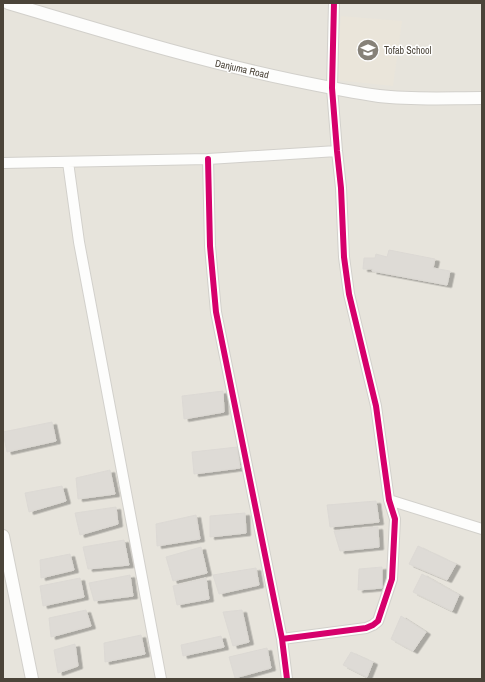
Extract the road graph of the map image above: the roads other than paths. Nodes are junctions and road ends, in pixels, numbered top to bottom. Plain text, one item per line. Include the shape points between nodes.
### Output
1 (8, 3) edge
2 (334, 3) edge
3 (332, 88) junction
4 (482, 98) edge
5 (337, 151) junction
6 (208, 159) junction
7 (68, 162) junction
8 (3, 163) edge
9 (389, 500) junction
10 (482, 529) edge
11 (3, 536) edge
12 (282, 639) junction
13 (32, 679) edge
14 (161, 679) edge
15 (287, 679) edge

1 - 3 street, Danjuma Road via 137,42 240,69
2 - 3 street
3 - 4 street, Danjuma Road via 379,96 425,99
3 - 5 street
5 - 6 street
5 - 9 street via 349,294 376,406
6 - 7 street
6 - 12 street via 210,246 216,312
7 - 8 street
7 - 14 street via 80,242
9 - 10 street
9 - 12 street via 395,519 392,579 378,621 366,628
11 - 13 street
12 - 15 street

